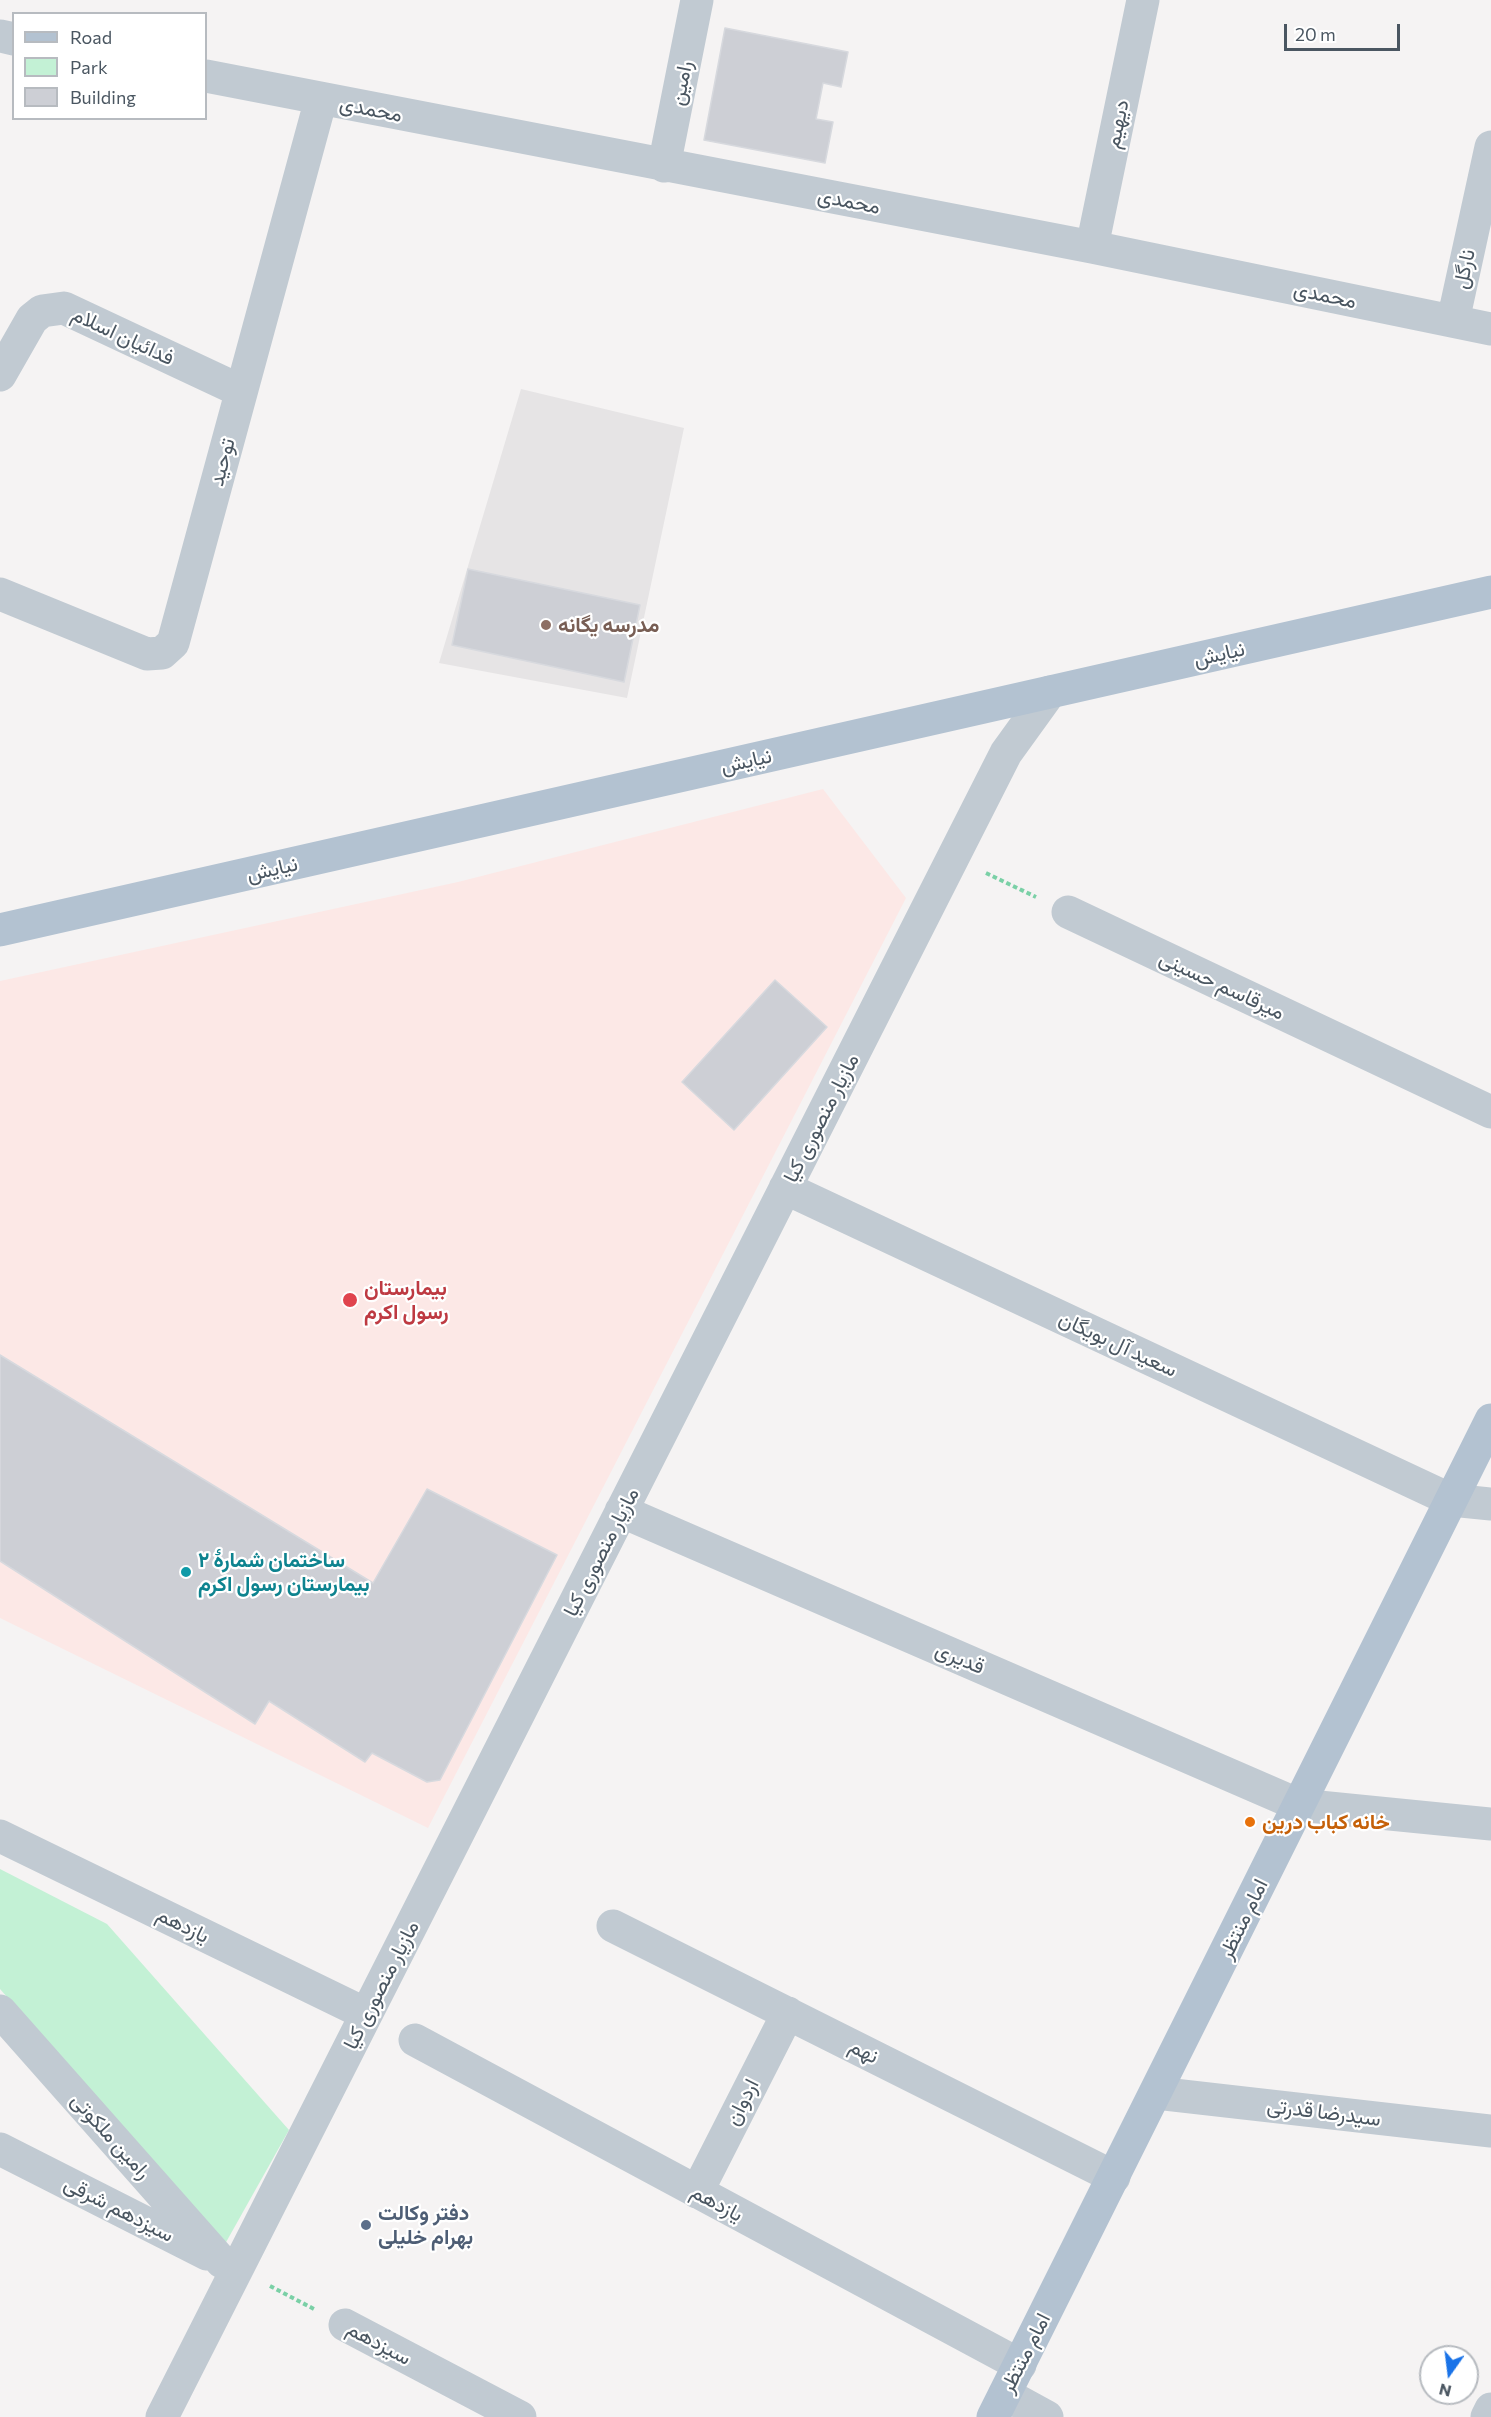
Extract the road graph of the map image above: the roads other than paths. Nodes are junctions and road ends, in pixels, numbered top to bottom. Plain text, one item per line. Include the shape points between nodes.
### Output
1 (698, 0) edge
2 (1143, 0) edge
3 (207, 76) edge
4 (321, 99) junction
5 (1491, 147) edge
6 (664, 166) junction
7 (1092, 247) junction
8 (1453, 321) junction
9 (1491, 329) edge
10 (0, 375) edge
11 (241, 392) junction
12 (1491, 592) edge
13 (0, 594) edge
14 (1050, 692) junction
15 (1068, 912) road end
16 (0, 930) edge
17 (1491, 1112) edge
18 (785, 1188) junction
19 (1491, 1420) edge
20 (1451, 1500) junction
21 (1491, 1504) edge
22 (621, 1511) junction
23 (1299, 1805) junction
24 (1491, 1824) edge
25 (0, 1836) edge
26 (613, 1926) dead end
27 (0, 2011) edge
28 (788, 2013) junction
29 (366, 2014) junction
30 (415, 2040) dead end
31 (1156, 2093) junction
32 (1491, 2131) edge
33 (0, 2149) edge
34 (1114, 2177) junction
35 (698, 2192) junction
36 (230, 2266) junction
37 (345, 2325) road end
38 (1020, 2365) junction
39 (999, 2406) edge
40 (1491, 2409) edge
41 (162, 2417) edge
42 (520, 2417) edge
43 (1047, 2417) edge
44 (1487, 2417) edge

1 - 6 street, رامین
2 - 7 street, دیهیم
3 - 4 street, محمدی
4 - 6 street, محمدی
4 - 11 street, توحید
5 - 8 street, نارگل
6 - 7 street, محمدی
7 - 8 street, محمدی
8 - 9 street, محمدی
10 - 11 street, فدائیان اسلام via 32,319 42,311 64,308
11 - 13 street, توحید via 173,644 162,653 147,654
12 - 14 main road, نیایش
14 - 16 main road, نیایش
14 - 18 street, مازیار منصوری کیا via 1006,753
15 - 17 street, میرقاسم حسینی
18 - 20 street, سعید آل بویگان
18 - 22 street, مازیار منصوری کیا
19 - 20 main road, امام منتظر
20 - 21 street, سعید آل بویگان
20 - 23 main road, امام منتظر
22 - 23 street, قدیری
22 - 29 street, مازیار منصوری کیا
23 - 24 street, قدیری
23 - 31 main road, امام منتظر
25 - 29 street, یازدهم
26 - 28 street, نهم
27 - 36 street, رامین ملکوتی
28 - 34 street, نهم
28 - 35 street, اردوان
29 - 36 street, مازیار منصوری کیا
30 - 35 street, یازدهم
31 - 32 street, سیدرضا قدرتی
31 - 34 main road, امام منتظر
33 - 36 street, سیزدهم شرقی
34 - 38 main road, امام منتظر
35 - 38 street, یازدهم
36 - 41 street, مازیار منصوری کیا
37 - 42 street, سیزدهم
38 - 39 main road, امام منتظر
39 - 43 street
40 - 44 street

